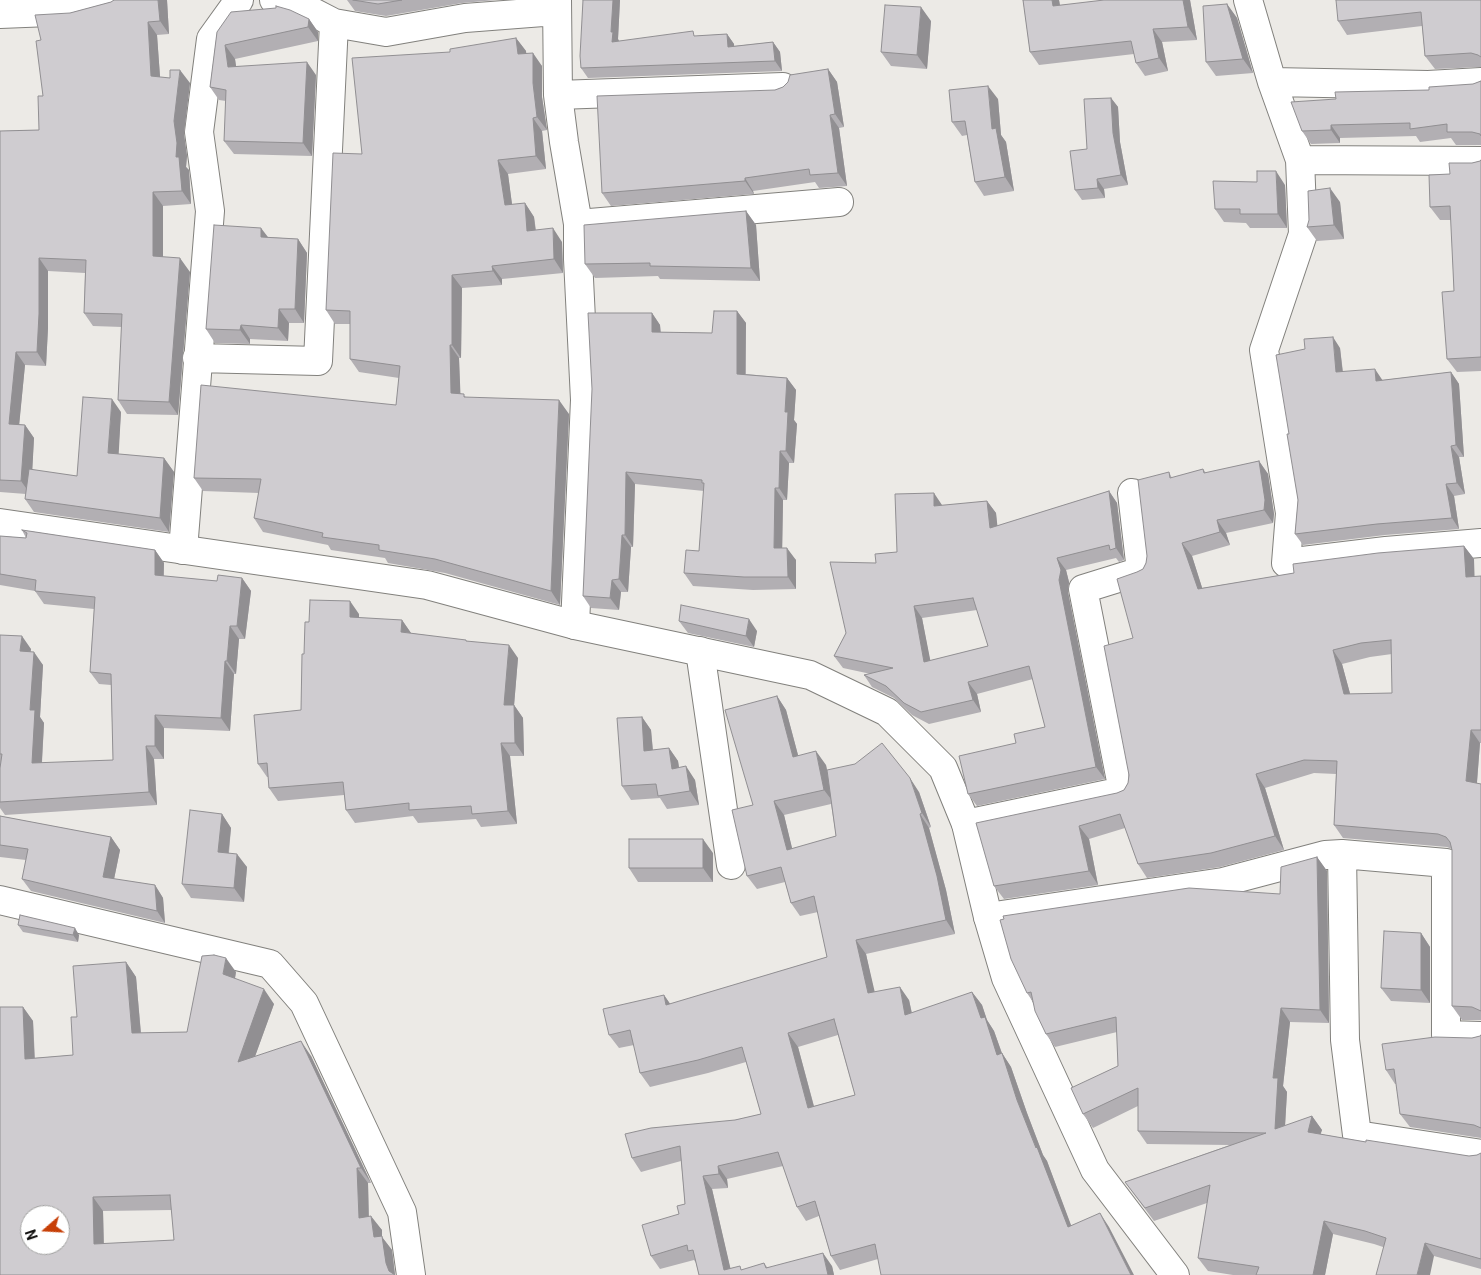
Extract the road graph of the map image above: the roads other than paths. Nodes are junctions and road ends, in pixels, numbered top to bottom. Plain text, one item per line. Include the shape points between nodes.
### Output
1 (116, 0) edge
2 (239, 0) edge
3 (274, 0) edge
4 (1248, 0) edge
5 (557, 6) edge
6 (0, 14) edge
7 (334, 23) junction
8 (1272, 82) junction
9 (1481, 82) edge
10 (783, 87) edge
11 (558, 95) junction
12 (1300, 160) junction
13 (1481, 161) edge
14 (839, 202) dead end
15 (578, 224) junction
16 (197, 358) junction
17 (1132, 494) dead end
18 (0, 523) edge
19 (1481, 544) edge
20 (183, 550) junction
21 (575, 624) junction
22 (700, 651) junction
23 (966, 824) junction
24 (1342, 854) junction
25 (731, 864) dead end
26 (0, 900) edge
27 (988, 917) junction
28 (1481, 1036) edge
29 (1481, 1154) edge
30 (411, 1275) edge
31 (1175, 1275) edge

1 - 6 street via 75,11
2 - 16 street via 211,39 199,132 210,211
3 - 7 street via 305,8
4 - 8 street
5 - 7 street via 386,32
5 - 11 street
7 - 16 street via 318,361
8 - 9 street via 1428,85
8 - 12 street
10 - 11 street
11 - 15 street
12 - 13 street
12 - 19 street via 1303,234 1264,350 1290,513 1286,563
14 - 15 street
15 - 21 street via 585,400
16 - 20 street
17 - 23 street via 1142,571 1082,589 1123,791
18 - 20 street
20 - 21 street via 427,584
21 - 22 street
22 - 23 street via 810,675 887,712 944,768
22 - 25 street
23 - 27 street
24 - 27 street via 1325,855 1223,882
24 - 28 street via 1446,863 1446,1035
24 - 29 street via 1345,1040 1357,1135
26 - 30 street via 270,964 304,1003 402,1212
27 - 31 street via 1006,978 1095,1170

